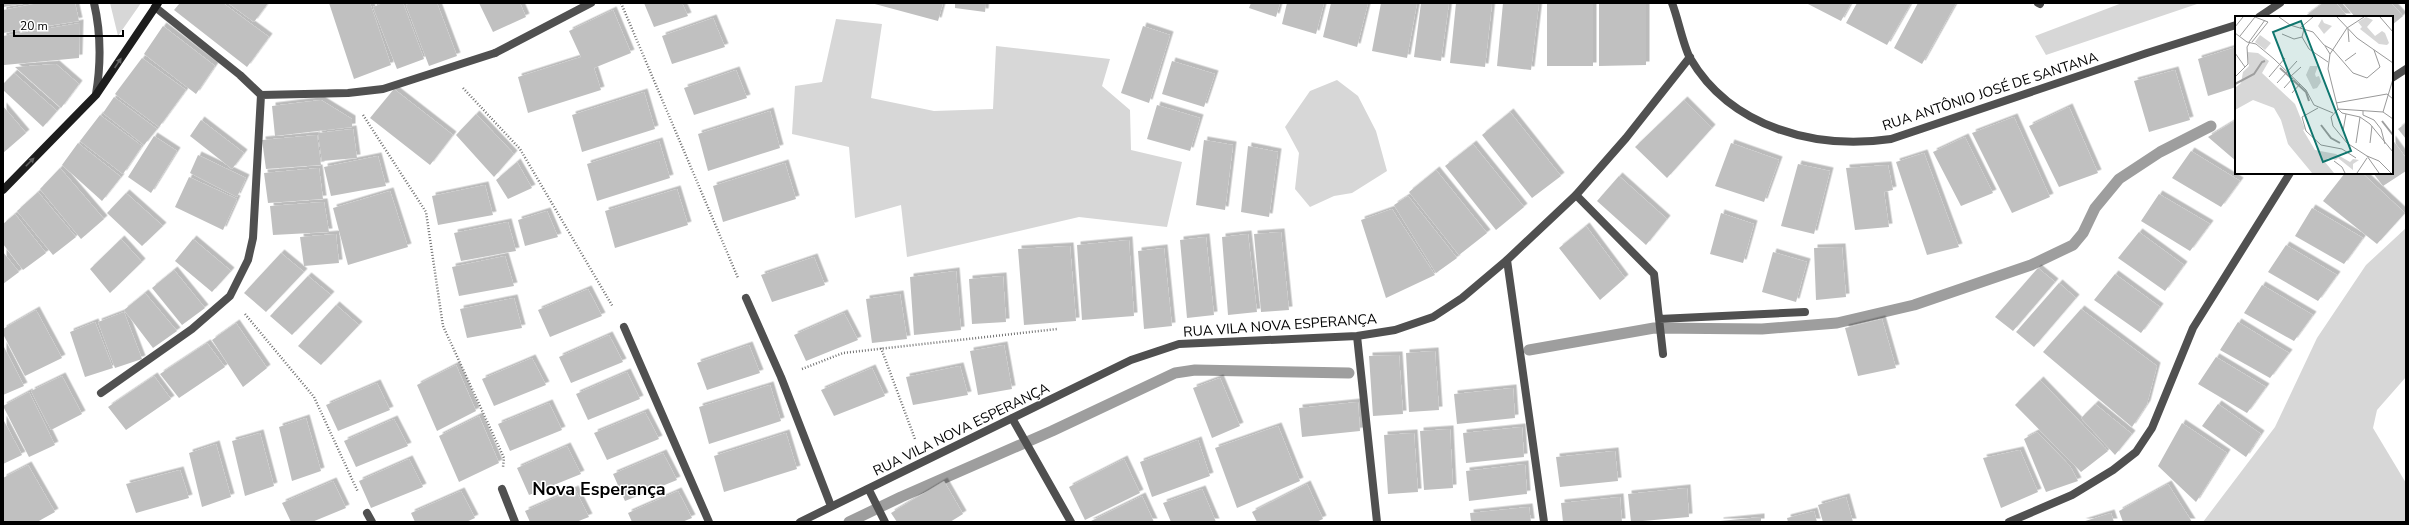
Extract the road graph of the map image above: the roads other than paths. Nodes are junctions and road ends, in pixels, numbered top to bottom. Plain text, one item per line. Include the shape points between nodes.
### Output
1 (94, 3) edge
2 (591, 3) edge
3 (1672, 3) edge
4 (2280, 3) edge
5 (156, 5) edge
6 (2260, 16) edge
7 (2235, 25) edge
8 (1690, 57) junction
9 (2406, 69) edge
10 (2393, 77) edge
11 (96, 95) junction
12 (261, 95) junction
13 (2289, 174) edge
14 (3, 190) edge
15 (1576, 194) junction
16 (1507, 260) junction
17 (746, 298) road end
18 (1805, 312) dead end
19 (1659, 319) junction
20 (624, 327) road end
21 (1357, 336) junction
22 (1663, 354) dead end
23 (101, 393) dead end
24 (1012, 418) junction
25 (502, 489) road end
26 (868, 490) junction
27 (831, 506) junction
28 (367, 513) road end
29 (372, 522) edge
30 (515, 522) edge
31 (709, 522) edge
32 (800, 522) edge
33 (885, 522) edge
34 (1071, 522) edge
35 (1377, 522) edge
36 (1544, 522) edge
37 (2009, 522) edge

1 - 11 street via 100,71
2 - 12 street via 496,52 383,89 348,93
3 - 8 street, RUA ANTÔNIO JOSÉ DE SANTANA
4 - 6 street
11 -> 5 main road
5 - 12 street
7 - 8 street, RUA ANTÔNIO JOSÉ DE SANTANA via 1891,139 1863,143 1824,141 1762,123 1740,111 1716,90
8 - 15 street, RUA VILA NOVA ESPERANÇA via 1626,138
9 - 10 street
14 -> 11 main road
12 - 23 street via 253,238 248,260 230,296 192,329
13 - 37 street via 2193,328 2152,428 2136,452 2113,470 2072,495
15 - 16 street, RUA VILA NOVA ESPERANÇA
15 - 19 street via 1654,274
16 - 21 street, RUA VILA NOVA ESPERANÇA via 1462,298 1433,317 1395,330
16 - 36 street
17 - 27 street via 781,377
18 - 19 street
19 - 22 street
20 - 31 street
21 - 24 street, RUA VILA NOVA ESPERANÇA via 1179,344 1132,360
21 - 35 street
24 - 26 street, RUA VILA NOVA ESPERANÇA
24 - 34 street
25 - 30 street
26 - 27 street, RUA VILA NOVA ESPERANÇA
26 - 33 street
27 - 32 street, RUA VILA NOVA ESPERANÇA
28 - 29 street

